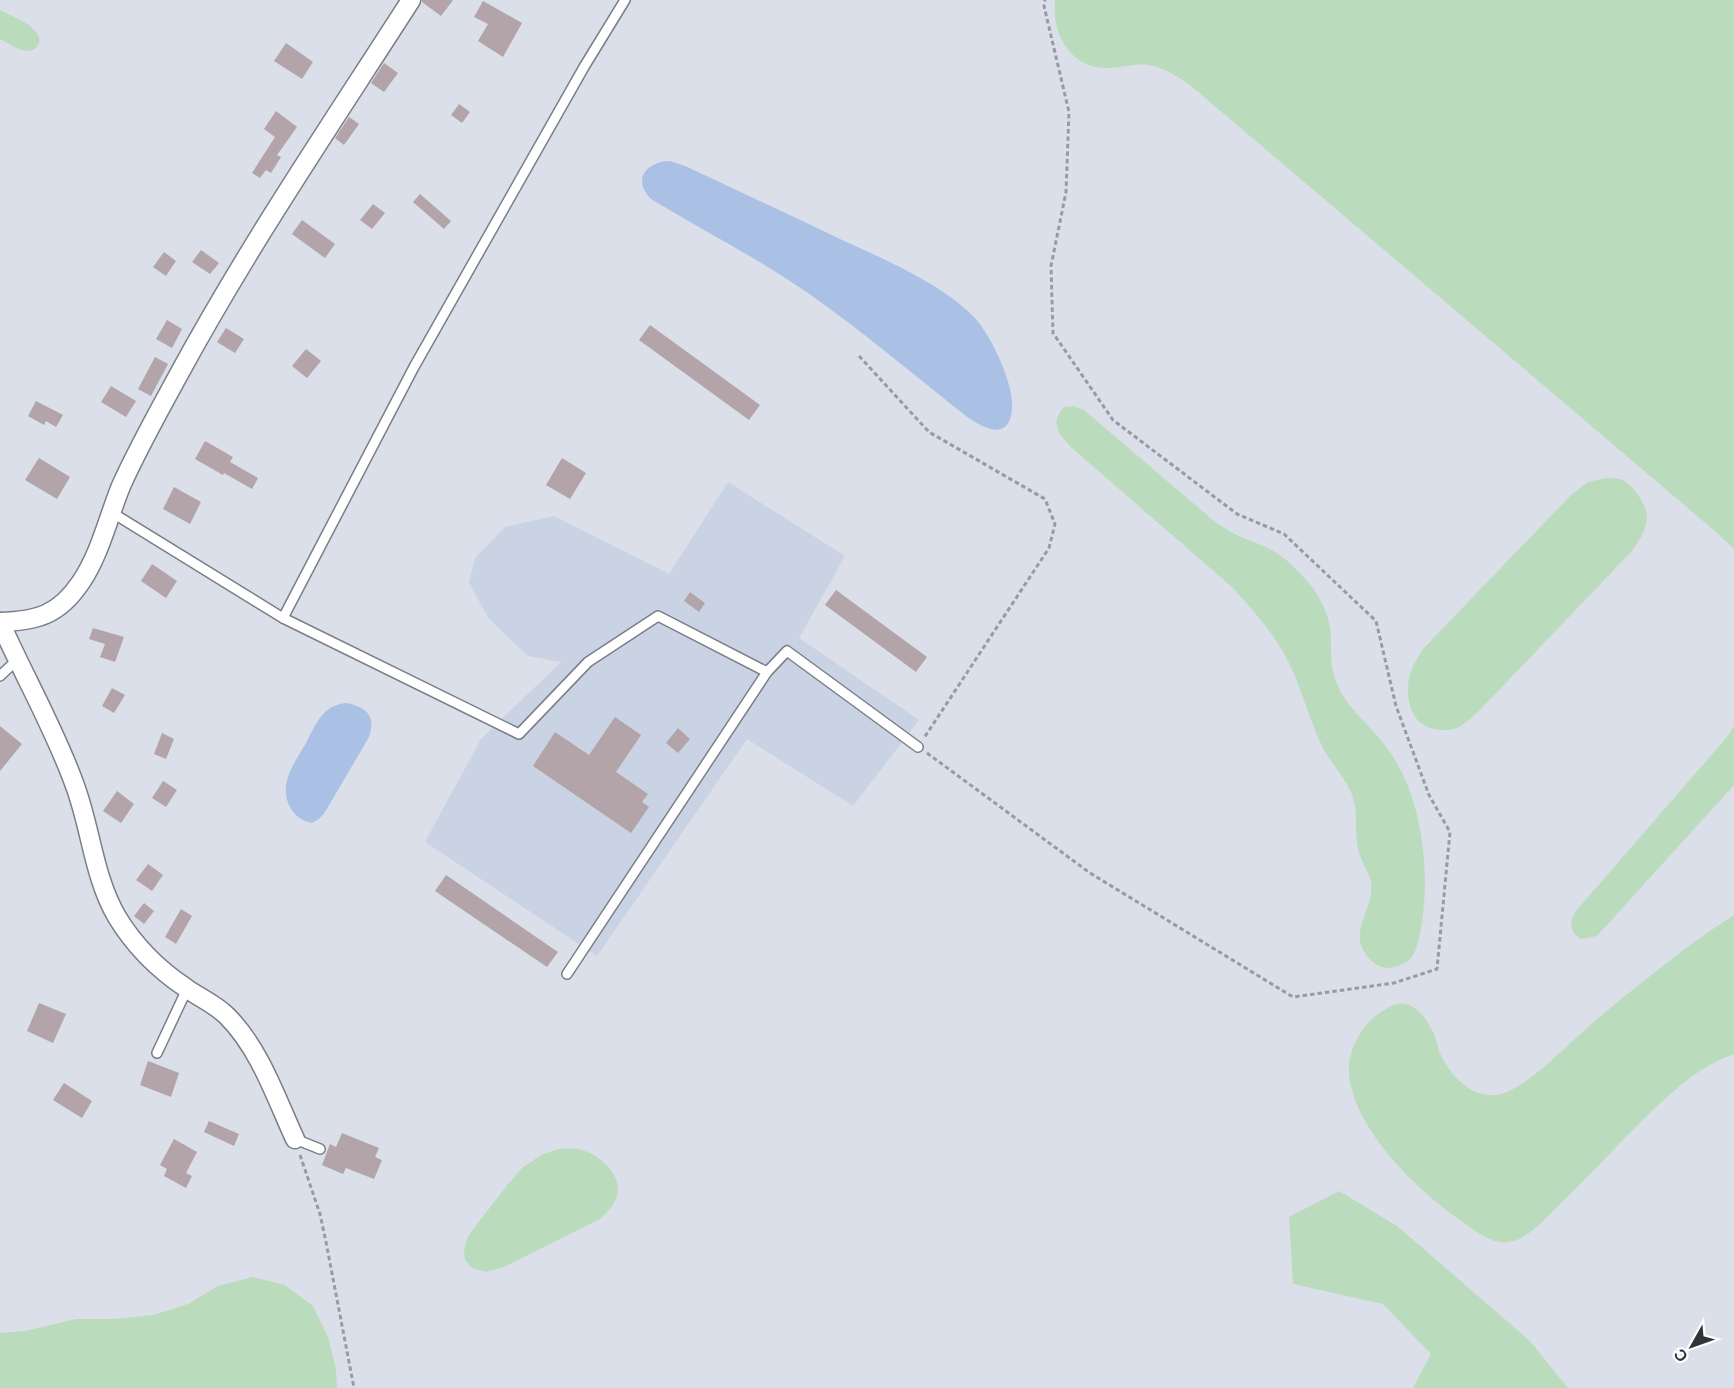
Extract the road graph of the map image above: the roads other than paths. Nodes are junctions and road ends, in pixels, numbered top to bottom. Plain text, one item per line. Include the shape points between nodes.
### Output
1 (411, 0) edge
2 (625, 0) edge
3 (111, 512) junction
4 (283, 618) junction
5 (0, 622) edge
6 (17, 660) junction
7 (767, 672) junction
8 (0, 676) edge
9 (918, 747) road end
10 (567, 974) dead end
11 (187, 989) junction
12 (157, 1053) dead end
13 (294, 1139) joint
14 (320, 1149) dead end

1 - 3 street via 203,329 136,455
2 - 4 lane via 414,367
3 - 4 lane
3 - 5 street via 92,562 81,583 66,599 49,614 26,621
4 - 7 lane via 519,734 588,662 658,616
5 - 6 street
6 - 8 lane
6 - 11 street via 75,784 106,896 132,939 167,975
7 - 9 lane via 787,651
7 - 10 lane
11 - 12 lane
11 - 13 street via 227,1016 244,1036
13 - 14 lane

